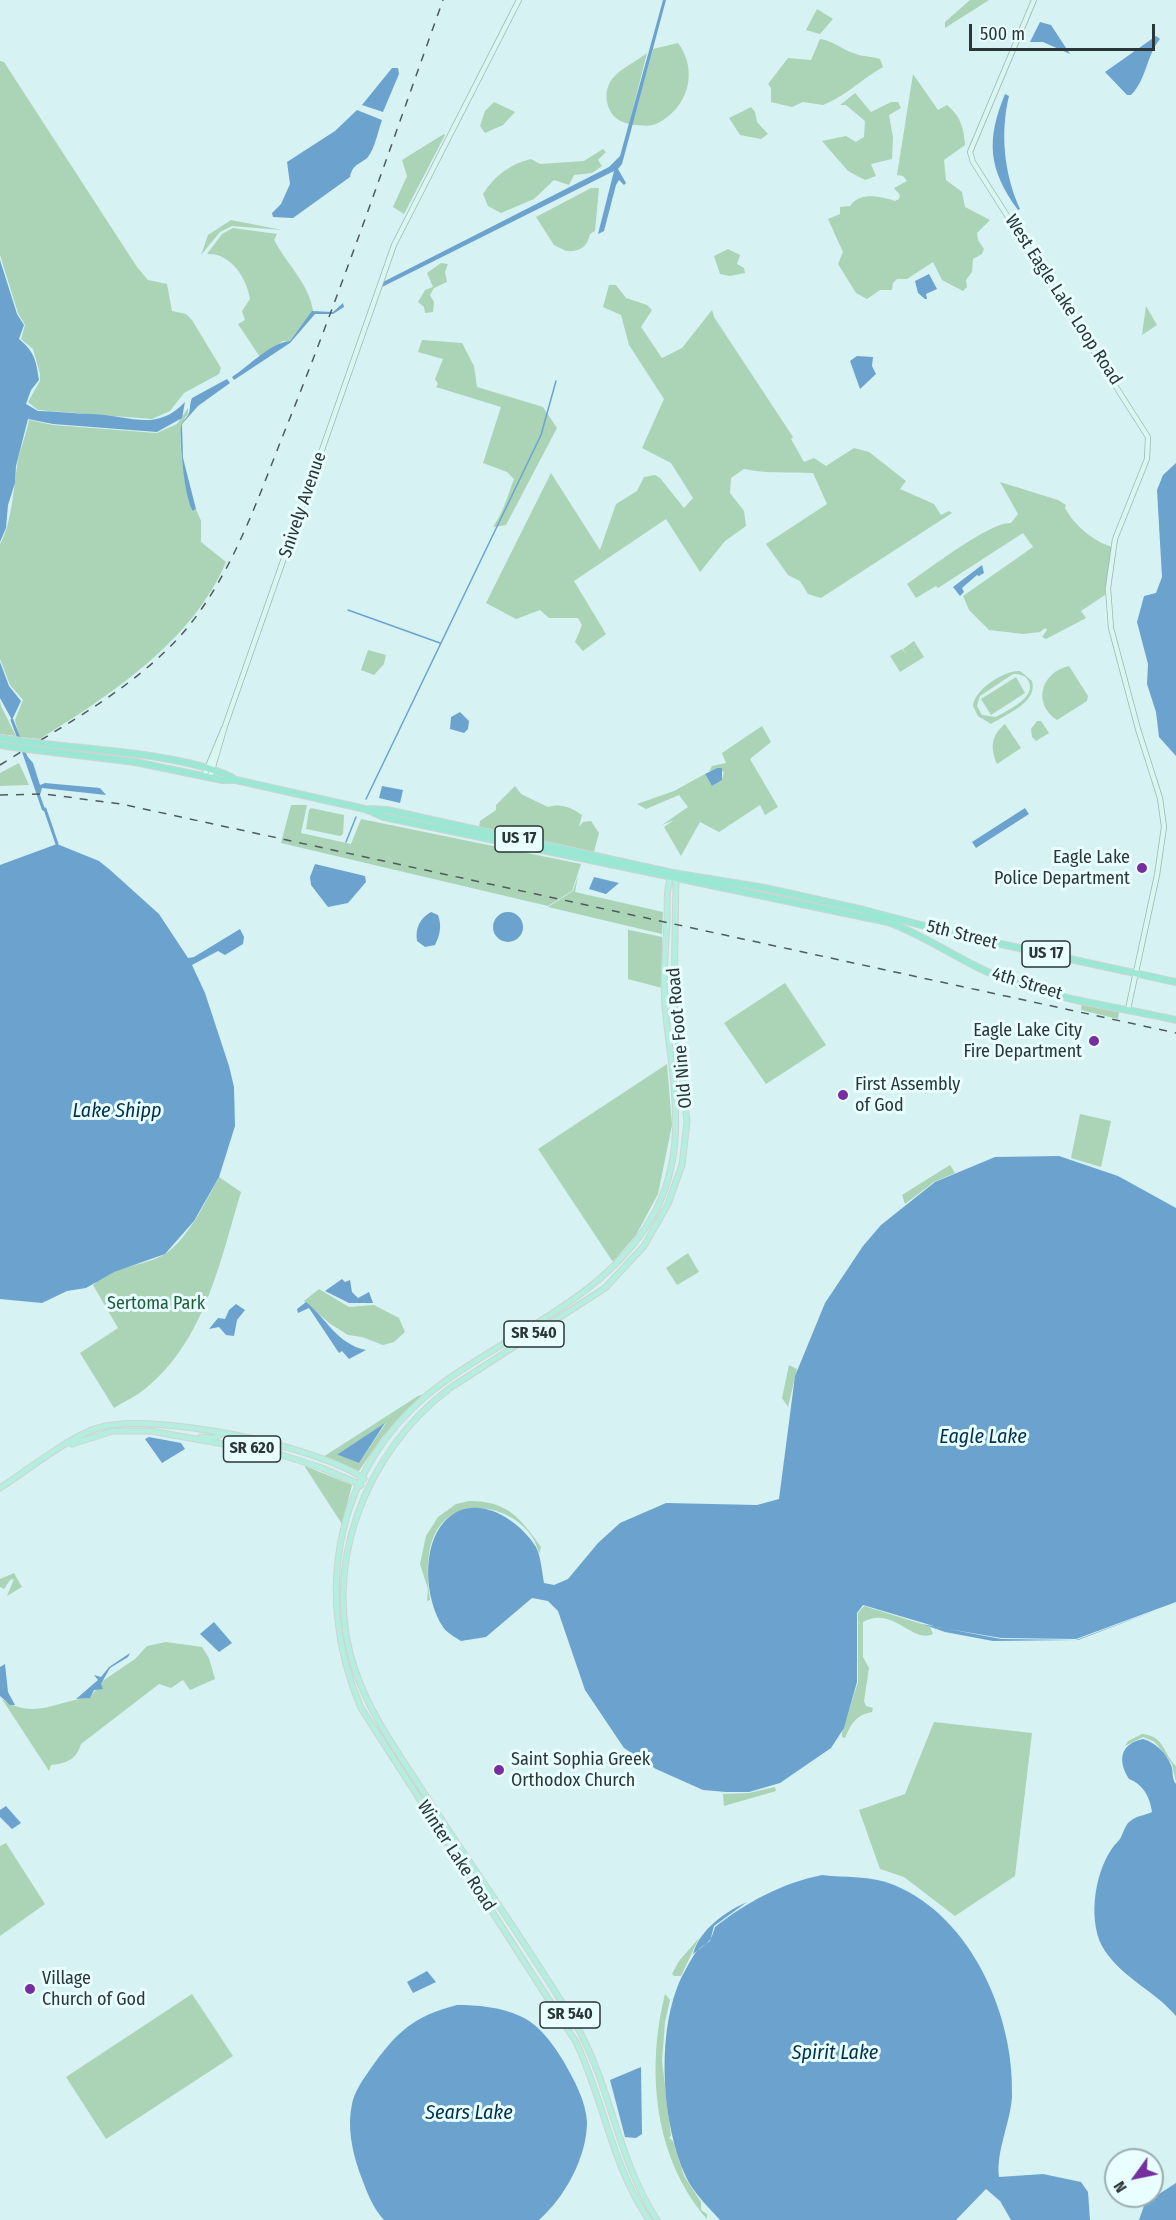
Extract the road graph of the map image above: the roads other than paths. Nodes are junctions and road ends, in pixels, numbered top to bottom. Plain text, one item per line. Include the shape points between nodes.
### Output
1 (519, 0) edge
2 (1034, 0) edge
3 (0, 738) edge
4 (14, 743) junction
5 (0, 745) edge
6 (208, 773) junction
7 (519, 843) junction
8 (598, 860) junction
9 (673, 877) junction
10 (888, 919) junction
11 (955, 934) junction
12 (950, 950) junction
13 (1136, 974) junction
14 (1176, 982) edge
15 (1128, 1010) junction
16 (1176, 1020) edge
17 (222, 1434) junction
18 (193, 1439) junction
19 (63, 1448) junction
20 (363, 1478) junction
21 (359, 1485) junction
22 (369, 1485) junction
23 (0, 1488) edge
24 (391, 1758) junction
25 (414, 1777) junction
26 (420, 1802) junction
27 (447, 1827) junction
28 (440, 1832) junction
29 (473, 1867) junction
30 (625, 2169) junction
31 (649, 2220) edge
32 (657, 2220) edge

1 - 6 main road, Snively Avenue via 405,222 380,284
2 - 13 main road, West Eagle Lake Loop Road via 970,152 1148,436 1147,459 1114,539 1108,609 1125,684 1160,798 1164,827
3 - 4 highway, US 17
4 - 5 highway, US 17
4 - 6 highway, US 17, bridge via 36,750
4 - 6 highway, US 17, bridge via 143,757
6 - 7 highway, US 17 via 365,809 384,817
7 - 8 highway, US 17
7 - 8 highway, US 17
8 - 9 highway, US 17
8 - 9 highway, US 17 via 638,865
9 - 10 highway, US 17
9 - 20 main road, Old Nine Foot Road / SR 540 via 664,991 677,1123 672,1167 658,1207 627,1254 601,1280 430,1393 395,1428
9 - 22 main road, Old Nine Foot Road / SR 540 via 674,1000 687,1129 678,1178 662,1217 639,1253 605,1288 432,1403 395,1442
10 - 11 highway, 5th Street / US 17
10 - 12 highway, 4th Street / US 17
11 - 12 highway via 944,940
11 - 13 highway, 5th Street / US 17
12 - 15 highway, 4th Street / US 17 via 1018,984
13 - 14 highway, 5th Street / US 17
13 - 15 main road
15 - 16 highway, 4th Street / US 17
17 - 18 main road
17 - 19 main road, SR 620 via 131,1422 97,1428
17 - 20 main road, SR 620 via 302,1452
18 - 19 main road, SR 620 via 131,1429 94,1435
18 - 21 main road, SR 620 via 294,1458
19 - 23 main road
20 - 21 main road, Winter Lake Road / SR 540
20 - 22 main road, SR 620
21 - 22 main road, SR 620
21 - 24 main road, Winter Lake Road / SR 540 via 346,1519 337,1562 338,1635 361,1708
22 - 25 main road, Winter Lake Road / SR 540 via 356,1516 347,1556 346,1631 366,1698
24 - 25 main road via 405,1776
24 - 26 main road, Winter Lake Road / SR 540
25 - 27 main road, Winter Lake Road / SR 540
26 - 27 main road via 440,1826
26 - 28 main road, Winter Lake Road / SR 540
27 - 29 main road, Winter Lake Road / SR 540
28 - 29 main road
28 - 30 main road, Winter Lake Road / SR 540 via 576,2042
29 - 30 main road, Winter Lake Road / SR 540 via 587,2045 605,2090
30 - 31 main road, Winter Lake Road / SR 540
30 - 32 main road, Winter Lake Road / SR 540

